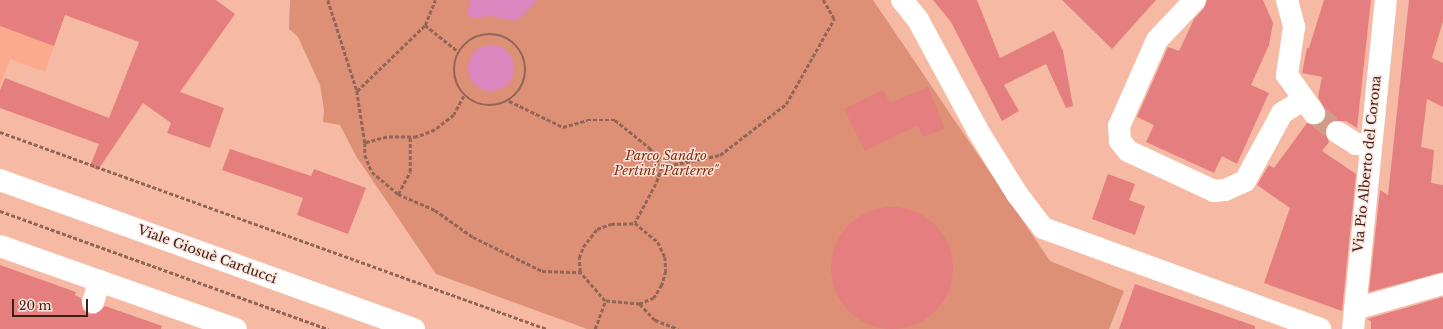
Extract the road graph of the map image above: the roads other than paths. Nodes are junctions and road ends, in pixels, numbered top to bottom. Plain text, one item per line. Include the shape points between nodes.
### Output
1 (902, 0) edge
2 (1195, 0) edge
3 (1287, 0) edge
4 (1386, 0) edge
5 (1337, 132) tunnel mouth
6 (1369, 146) junction
7 (0, 180) edge
8 (0, 246) edge
9 (100, 281) junction
10 (1443, 284) edge
11 (93, 302) dead end
12 (1354, 319) edge
13 (236, 329) edge
14 (414, 329) edge
15 (1320, 329) edge

1 - 15 street via 918,20 978,131 1017,194 1044,228
2 - 3 street via 1158,40 1119,126 1120,140 1128,151 1214,191 1225,190 1245,181 1282,113 1309,107 1287,75 1294,26
4 - 6 street, Via Pio Alberto del Corona
5 - 6 street via 1356,144
6 - 12 street, Via Pio Alberto del Corona
7 - 14 street, Viale Giosuè Carducci
8 - 9 street
9 - 11 street
9 - 13 street
10 - 12 street

